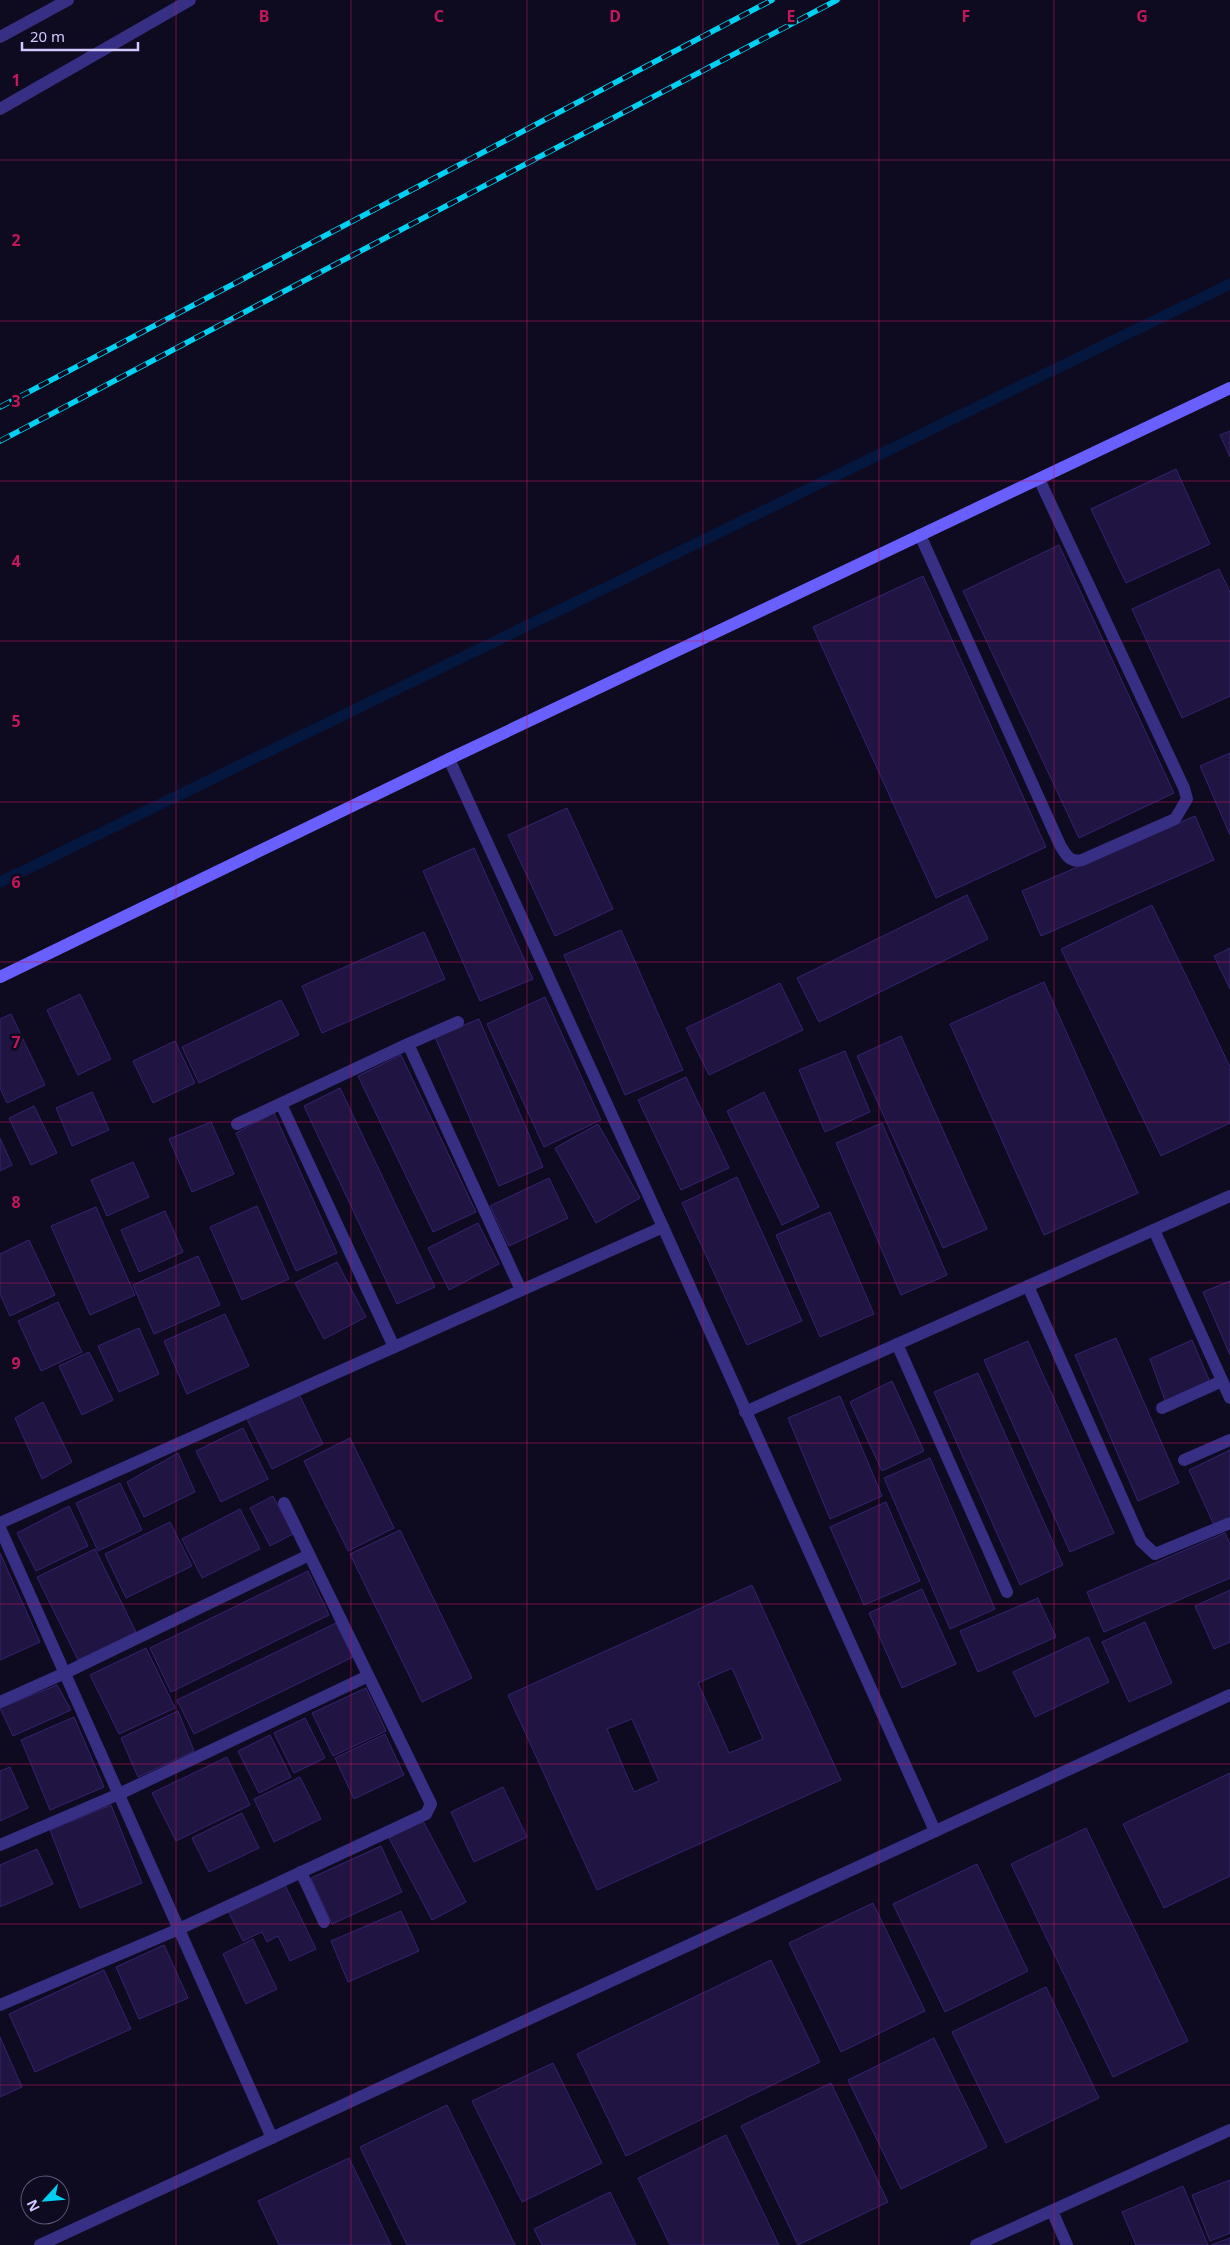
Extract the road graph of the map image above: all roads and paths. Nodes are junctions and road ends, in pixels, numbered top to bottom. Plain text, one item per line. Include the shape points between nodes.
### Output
1 (68, 0) edge
2 (190, 0) edge
3 (0, 37) edge
4 (0, 108) edge
5 (1230, 388) edge
6 (1039, 479) junction
7 (920, 535) junction
8 (450, 759) junction
9 (0, 977) edge
10 (458, 1022) dead end
11 (408, 1044) junction
12 (281, 1104) junction
13 (238, 1124) dead end
14 (1230, 1196) edge
15 (663, 1226) junction
16 (1154, 1230) junction
17 (1028, 1286) junction
18 (521, 1290) junction
19 (897, 1344) junction
20 (394, 1347) junction
21 (1222, 1381) junction
22 (1230, 1398) edge
23 (1162, 1408) dead end
24 (745, 1412) junction
25 (1230, 1440) edge
26 (1184, 1460) dead end
27 (284, 1503) dead end
28 (0, 1522) edge
29 (1230, 1523) edge
30 (0, 1528) edge
31 (309, 1555) junction
32 (1007, 1592) dead end
33 (65, 1673) junction
34 (368, 1676) junction
35 (1230, 1695) edge
36 (0, 1702) edge
37 (119, 1794) junction
38 (935, 1831) junction
39 (0, 1845) edge
40 (301, 1872) junction
41 (324, 1922) dead end
42 (179, 1929) junction
43 (0, 2005) edge
44 (1230, 2130) edge
45 (272, 2138) junction
46 (1052, 2211) junction
47 (40, 2245) edge
48 (976, 2245) edge
49 (1068, 2245) edge

1 - 3 street
2 - 4 street
5 - 6 street
6 - 7 street
6 - 7 street via 1184,788 1186,799 1175,818 1082,860 1070,859 1060,845
7 - 8 street
8 - 9 street
8 - 15 street
10 - 11 street
11 - 12 street
11 - 18 street
12 - 13 street
12 - 20 street
14 - 16 street
15 - 18 street
15 - 24 street
16 - 17 street
16 - 21 street
17 - 19 street
17 - 29 street via 1141,1541 1155,1554
18 - 20 street
19 - 24 street
19 - 32 street
20 - 28 street
21 - 22 street
21 - 23 street
24 - 38 street
25 - 26 street
27 - 31 street
30 - 33 street
31 - 33 street
31 - 34 street
33 - 36 street
33 - 37 street
34 - 37 street
34 - 40 street via 431,1804 426,1814
35 - 38 street
37 - 39 street
37 - 42 street
38 - 45 street
40 - 41 street
40 - 42 street
42 - 43 street
42 - 45 street
44 - 46 street
45 - 47 street
46 - 48 street
46 - 49 street

